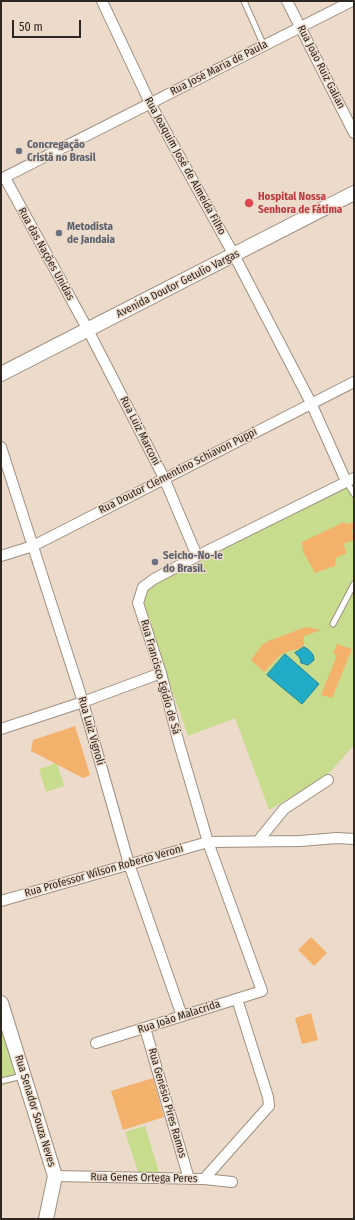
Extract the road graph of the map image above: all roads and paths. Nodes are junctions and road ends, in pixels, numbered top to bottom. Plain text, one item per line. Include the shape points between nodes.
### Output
1 (102, 1) edge
2 (244, 1) edge
3 (287, 1) edge
4 (352, 1) edge
5 (301, 27) junction
6 (264, 46) junction
7 (150, 103) junction
8 (354, 133) edge
9 (3, 178) edge
10 (354, 193) edge
11 (234, 255) junction
12 (88, 330) junction
13 (1, 374) edge
14 (354, 382) edge
15 (310, 403) junction
16 (1, 447) edge
17 (164, 478) junction
18 (350, 479) edge
19 (354, 494) edge
20 (33, 546) junction
21 (1, 556) edge
22 (197, 556) junction
23 (354, 584) edge
24 (333, 624) dead end
25 (161, 673) junction
26 (83, 702) junction
27 (1, 729) edge
28 (328, 780) dead end
29 (354, 839) edge
30 (258, 841) junction
31 (208, 842) junction
32 (129, 864) junction
33 (1, 901) edge
34 (262, 991) joint
35 (237, 999) junction
36 (1, 1003) edge
37 (182, 1016) junction
38 (145, 1028) junction
39 (96, 1043) dead end
40 (24, 1075) junction
41 (1, 1082) edge
42 (55, 1176) junction
43 (189, 1179) junction
44 (204, 1179) junction
45 (232, 1182) dead end
46 (46, 1219) edge

1 - 7 street, Rua Joaquim José de Almeida Filho
2 - 6 lane
3 - 5 street, Rua João Ruiz Galian
4 - 5 street, Rua José Maria de Paula
5 - 6 street, Rua José Maria de Paula
5 - 8 street, Rua João Ruiz Galian
6 - 7 street, Rua José Maria de Paula
7 - 9 street, Rua José Maria de Paula
7 - 11 street, Rua Joaquim José de Almeida Filho
9 - 12 street, Rua das Nações Unidas
10 - 11 street, Avenida Doutor Getulio Vargas
11 - 12 street, Avenida Doutor Getulio Vargas
11 - 15 street, Rua Joaquim José de Almeida Filho
12 - 13 street, Avenida Doutor Getulio Vargas
12 - 17 street, Rua Luiz Marconi
14 - 15 street, Rua Doutor Clementino Schiavon Puppi
15 - 17 street, Rua Doutor Clementino Schiavon Puppi
15 - 18 street, Rua Joaquim José de Almeida Filho
16 - 20 street, Rua Luiz Vignoli
17 - 20 street, Rua Doutor Clementino Schiavon Puppi
17 - 22 street, Rua Luiz Marconi
18 - 19 lane
18 - 22 street, Rua Francisco Egídio de Sá
20 - 21 street, Rua Doutor Clementino Schiavon Puppi
20 - 26 street, Rua Luiz Vignoli
22 - 25 street, Rua Francisco Egídio de Sá via 154,579 144,587 138,603
23 - 24 lane
25 - 26 street
25 - 31 street, Rua Francisco Egídio de Sá
26 - 27 street
26 - 32 street, Rua Luiz Vignoli
28 - 30 street via 284,809
29 - 30 street, Rua Professor Wilson Roberto Veroni
30 - 31 street, Rua Professor Wilson Roberto Veroni
31 - 32 street, Rua Professor Wilson Roberto Veroni
31 - 34 street, Rua Francisco Egídio de Sá
32 - 33 street, Rua Professor Wilson Roberto Veroni
32 - 37 street, Rua Luiz Vignoli
34 - 35 street, Rua João Malacrida
35 - 37 street, Rua João Malacrida
35 - 44 street via 269,1106
36 - 40 street, Rua Senador Souza Neves
37 - 38 street, Rua João Malacrida
38 - 39 street, Rua João Malacrida
38 - 43 street, Rua Genésio Pires Ramos
40 - 41 lane
40 - 42 street, Rua Senador Souza Neves
42 - 43 street, Rua Genes Ortega Peres
42 - 46 street, Rua Senador Souza Neves
43 - 44 street, Rua Genes Ortega Peres
44 - 45 street, Rua Genes Ortega Peres

